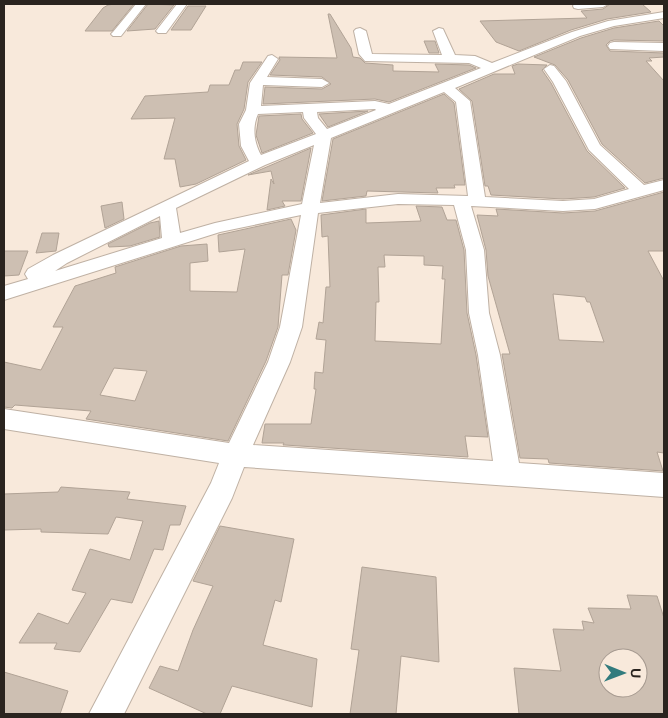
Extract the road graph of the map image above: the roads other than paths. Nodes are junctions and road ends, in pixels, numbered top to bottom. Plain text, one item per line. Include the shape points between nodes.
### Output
1 (141, 4) edge
2 (182, 4) edge
3 (603, 4) edge
4 (578, 6) dead end
5 (664, 15) edge
6 (162, 31) dead end
7 (360, 31) dead end
8 (439, 31) dead end
9 (117, 34) dead end
10 (614, 46) dead end
11 (664, 47) edge
12 (272, 59) dead end
13 (450, 59) junction
14 (490, 67) junction
15 (550, 68) dead end
16 (258, 81) junction
17 (322, 83) dead end
18 (446, 87) junction
19 (310, 108) junction
20 (388, 108) junction
21 (253, 110) junction
22 (322, 132) junction
23 (256, 159) junction
24 (664, 185) edge
25 (642, 192) junction
26 (469, 201) junction
27 (167, 206) junction
28 (311, 208) junction
29 (172, 240) junction
30 (4, 292) edge
31 (4, 419) edge
32 (230, 470) junction
33 (508, 474) junction
34 (664, 485) edge
35 (106, 714) edge

1 - 9 street
2 - 6 street
3 - 4 street
5 - 14 street via 600,26
7 - 13 street via 368,58
8 - 13 street
10 - 11 street
12 - 16 street
13 - 14 street via 475,60
14 - 18 street
15 - 25 street via 594,147
16 - 17 street
16 - 21 street
18 - 20 street
18 - 26 street via 463,101
19 - 20 street
19 - 21 street
19 - 22 street via 311,118
20 - 22 street
21 - 23 street via 246,124 249,146
22 - 23 street
22 - 28 street
23 - 27 street
24 - 25 street
25 - 26 street via 595,204 563,206
26 - 28 street via 398,199
26 - 33 street via 479,313
27 - 29 street
27 - 30 street via 60,259
28 - 29 street via 256,218
28 - 32 street via 291,327 279,362
29 - 30 street
31 - 32 street
32 - 33 street
32 - 35 street
33 - 34 street

